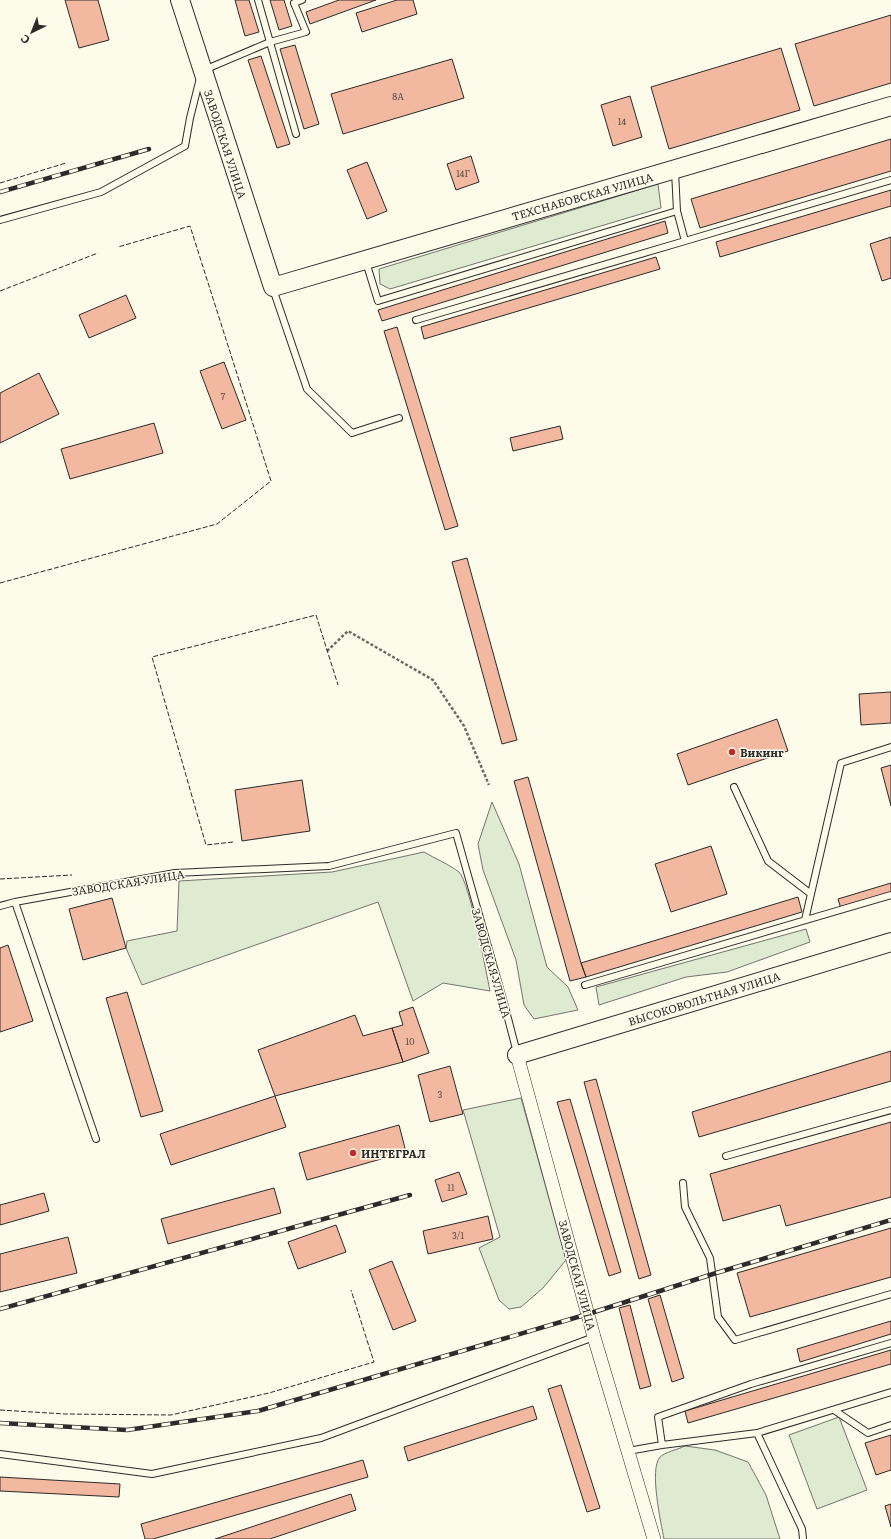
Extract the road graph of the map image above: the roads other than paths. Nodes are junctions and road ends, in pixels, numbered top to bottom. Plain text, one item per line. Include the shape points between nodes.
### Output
1 (180, 0) edge
2 (258, 0) edge
3 (302, 0) edge
4 (293, 1) edge
5 (270, 42) junction
6 (203, 71) junction
7 (891, 106) edge
8 (296, 134) dead end
9 (675, 168) junction
10 (891, 180) edge
11 (676, 212) junction
12 (0, 220) edge
13 (685, 241) junction
14 (365, 260) junction
15 (273, 287) junction
16 (416, 320) dead end
17 (399, 418) dead end
18 (891, 746) edge
19 (734, 787) dead end
20 (811, 894) junction
21 (891, 895) edge
22 (15, 902) junction
23 (0, 906) edge
24 (805, 920) junction
25 (891, 942) edge
26 (585, 985) dead end
27 (517, 1055) junction
28 (891, 1110) edge
29 (96, 1139) dead end
30 (726, 1156) dead end
31 (683, 1182) dead end
32 (891, 1294) edge
33 (594, 1337) junction
34 (891, 1343) edge
35 (891, 1392) edge
36 (834, 1410) junction
37 (891, 1425) edge
38 (757, 1433) junction
39 (662, 1445) junction
40 (628, 1451) junction
41 (0, 1454) edge
42 (654, 1539) edge
43 (803, 1539) edge

1 - 6 street, ЗАВОДСКАЯ УЛИЦА
2 - 5 lane
3 - 4 lane
4 - 5 lane via 306,32
5 - 6 lane
5 - 8 lane
6 - 12 lane via 185,146 101,192
6 - 15 street, ЗАВОДСКАЯ УЛИЦА
7 - 9 street, ТЕХСНАБОВСКАЯ УЛИЦА
9 - 11 lane
9 - 14 street, ТЕХСНАБОВСКАЯ УЛИЦА
10 - 13 lane
11 - 13 lane
11 - 14 lane via 378,301
13 - 16 lane
14 - 15 street, ТЕХСНАБОВСКАЯ УЛИЦА
15 - 17 lane via 307,389 352,433
18 - 20 lane via 841,763
19 - 20 lane via 768,861
20 - 24 lane
21 - 24 lane
22 - 23 lane, ЗАВОДСКАЯ УЛИЦА
22 - 27 lane, ЗАВОДСКАЯ УЛИЦА via 175,873 329,866 456,832
22 - 29 lane
24 - 26 lane
25 - 27 street, ВЫСОКОВОЛЬТНАЯ УЛИЦА
27 - 33 street, ЗАВОДСКАЯ УЛИЦА
28 - 30 lane
31 - 32 lane via 685,1207 710,1258 718,1317 735,1340
33 - 40 street, ЗАВОДСКАЯ УЛИЦА
33 - 41 lane via 321,1438 152,1474
34 - 39 lane via 751,1384 658,1417
35 - 36 lane
36 - 37 lane via 868,1433
36 - 38 lane
38 - 39 lane
38 - 43 lane via 802,1529
39 - 40 lane
40 - 42 street, ЗАВОДСКАЯ УЛИЦА

